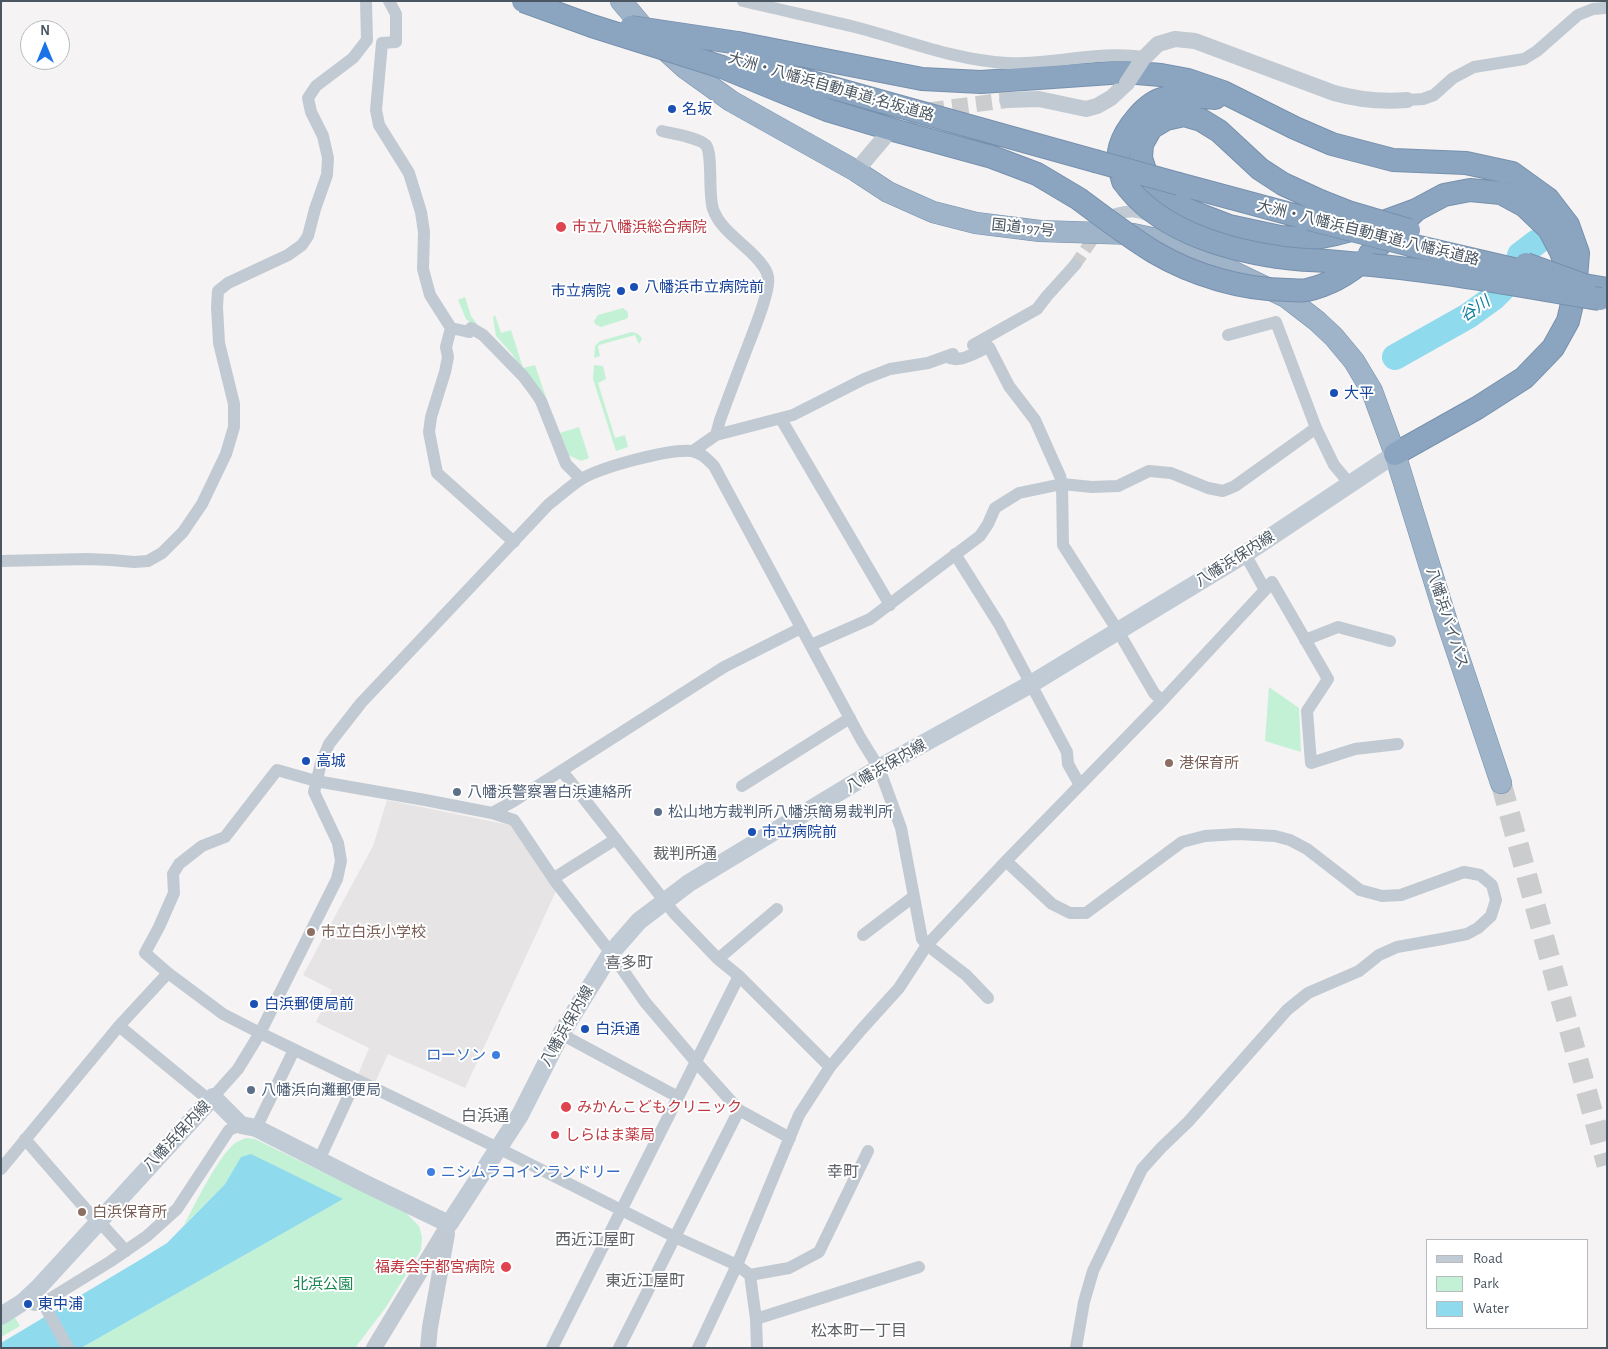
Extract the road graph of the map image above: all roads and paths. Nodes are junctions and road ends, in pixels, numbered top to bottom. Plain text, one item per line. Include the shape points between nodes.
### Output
1 (366, 1) edge
2 (389, 1) edge
3 (523, 1) edge
4 (532, 1) edge
5 (621, 1) edge
6 (744, 1) edge
7 (1607, 6) edge
8 (730, 57) junction
9 (1143, 58) junction
10 (1007, 100) tunnel mouth
11 (1239, 100) junction
12 (1407, 100) joint
13 (662, 131) dead end
14 (884, 138) tunnel mouth
15 (856, 172) junction
16 (1127, 176) junction
17 (1314, 210) junction
18 (1416, 210) junction
19 (1116, 214) dead end
20 (1160, 240) junction
21 (1075, 265) tunnel mouth
22 (1596, 292) edge
23 (451, 328) junction
24 (1228, 335) dead end
25 (947, 357) junction
26 (782, 419) junction
27 (1316, 428) junction
28 (716, 435) junction
29 (693, 451) junction
30 (1395, 454) junction
31 (581, 479) junction
32 (1062, 484) junction
33 (1350, 484) junction
34 (514, 542) junction
35 (955, 554) junction
36 (1245, 554) junction
37 (1, 562) edge
38 (1265, 590) junction
39 (890, 605) junction
40 (801, 628) junction
41 (1118, 631) junction
42 (1305, 640) junction
43 (1390, 641) dead end
44 (811, 645) junction
45 (1031, 684) junction
46 (1162, 701) junction
47 (850, 718) junction
48 (1398, 744) dead end
49 (879, 768) junction
50 (562, 771) junction
51 (316, 781) junction
52 (1500, 782) tunnel mouth
53 (1080, 785) junction
54 (742, 786) dead end
55 (492, 813) junction
56 (616, 839) junction
57 (1006, 861) junction
58 (554, 878) junction
59 (913, 897) junction
60 (665, 901) junction
61 (777, 909) dead end
62 (863, 935) dead end
63 (927, 945) junction
64 (611, 953) junction
65 (718, 959) junction
66 (168, 973) junction
67 (740, 976) junction
68 (988, 998) dead end
69 (119, 1026) junction
70 (260, 1034) junction
71 (561, 1034) junction
72 (294, 1050) junction
73 (696, 1062) junction
74 (830, 1066) junction
75 (356, 1080) junction
76 (678, 1096) junction
77 (211, 1098) junction
78 (739, 1110) junction
79 (249, 1126) junction
80 (790, 1138) junction
81 (25, 1140) junction
82 (498, 1148) junction
83 (868, 1151) dead end
84 (319, 1160) junction
85 (1, 1169) edge
86 (622, 1210) junction
87 (97, 1222) junction
88 (449, 1224) junction
89 (675, 1237) junction
90 (126, 1251) junction
91 (737, 1265) junction
92 (919, 1267) dead end
93 (750, 1275) junction
94 (23, 1302) junction
95 (45, 1308) junction
96 (1, 1316) edge
97 (756, 1319) junction
98 (68, 1348) edge
99 (374, 1348) edge
100 (428, 1348) edge
101 (552, 1348) edge
102 (619, 1348) edge
103 (698, 1348) edge
104 (757, 1348) edge
105 (1076, 1348) edge

1 - 37 street via 367,40 353,58 316,86 308,98 323,136 328,175 308,236 288,255 228,283 218,291 219,344 234,404 234,427 226,454 202,504 183,532 162,553 148,561
2 - 23 street via 396,14 396,42 382,43 376,110 379,125 409,173 424,232 423,269 430,296
3 - 8 highway, bridge via 592,26
4 - 8 highway, bridge
5 - 15 highway, 国道197号 via 653,39 685,68 731,101
6 - 9 street via 855,27 961,58 1007,63 1050,62 1103,55
7 - 12 street via 1578,15 1524,59 1474,67 1434,95
8 - 11 highway via 922,79 981,82 1116,72 1161,74 1188,80
8 - 16 highway, 大洲・八幡浜自動車道;名坂道路, bridge via 1095,161
8 - 18 highway, bridge via 827,110 992,157 1038,174 1154,252 1223,281 1267,290 1306,290 1334,282 1354,269
9 - 10 street, bridge via 1127,83 1097,106 1086,109 1040,99
9 - 12 street via 1158,44 1175,39 1195,41 1334,93 1356,99
11 - 16 highway via 1187,95 1163,98 1152,104 1127,131 1120,148 1120,171
11 - 22 highway via 1340,146 1393,160 1466,163 1512,173 1548,199 1568,225
13 - 28 street via 706,145 716,219 763,264 767,274 768,283 761,308
14 - 15 street
15 - 20 highway, 国道197号 via 888,192 933,212 976,222 1040,231 1133,234
16 - 17 highway, 大洲・八幡浜自動車道;八幡浜道路, bridge
16 - 22 highway, bridge via 1131,193 1171,224 1206,240 1242,251 1279,258
17 - 18 highway via 1260,169 1219,131 1200,120 1184,115 1166,119 1151,128 1142,144 1141,158 1149,183 1163,197 1229,226 1280,237 1311,239
17 - 22 highway, 大洲・八幡浜自動車道;八幡浜道路, bridge via 1410,245
18 - 22 highway via 1444,195 1470,190 1501,193 1525,206 1549,228 1561,252
19 - 20 street via 1139,211 1156,219 1162,227
20 - 30 highway, 国道197号 via 1286,297 1334,336 1372,392
21 - 25 street via 1037,309
22 - 30 highway via 1568,321 1553,348 1524,378
23 - 31 street via 469,332 471,328 483,335 523,376 541,401 566,464
23 - 34 street via 446,347 446,372 429,432 437,473
24 - 27 street via 1276,322
25 - 26 street via 881,372
25 - 32 street via 952,360 967,357 989,347 1009,386 1035,420
26 - 28 street
26 - 39 street
27 - 32 street via 1235,486 1223,490 1208,488 1171,473 1149,471 1118,486
27 - 33 street via 1334,465
28 - 29 street
29 - 31 street via 676,451 623,464
29 - 40 street via 703,455 714,466
30 - 33 main road, 八幡浜保内線
30 - 52 highway, 八幡浜バイパス
31 - 34 street via 549,504
32 - 35 street via 1019,493 995,508 980,536
32 - 41 street via 1063,545
33 - 36 main road, 八幡浜保内線
34 - 51 street via 362,703 329,744
35 - 39 street
35 - 45 street via 999,624
36 - 38 street
36 - 41 main road, 八幡浜保内線
38 - 42 street via 1272,582
38 - 46 street
39 - 44 street via 870,619
40 - 44 street
40 - 50 street via 724,667
41 - 45 main road, 八幡浜保内線
41 - 46 street via 1154,693
42 - 43 street via 1338,627
42 - 48 street via 1328,679 1307,711 1311,763 1355,749
44 - 47 street
45 - 49 main road, 八幡浜保内線
45 - 53 street via 1067,752 1068,764
46 - 53 street
47 - 49 street
47 - 54 street
49 - 59 street via 900,828
49 - 60 main road, 八幡浜保内線 via 689,883
50 - 55 street
50 - 56 street
51 - 55 street
51 - 66 street via 277,770 225,837 202,846 180,864 173,874 174,893 145,953
51 - 70 street via 314,792 338,843 341,861 337,879
53 - 57 street
55 - 58 street via 514,820
56 - 58 street
56 - 60 street
57 - 63 street
57 - 105 street via 1052,904 1070,913 1086,913 1182,842 1205,836 1238,834 1290,840 1360,890 1382,896 1401,895 1464,872 1480,875 1492,885 1496,900 1491,916 1467,934 1397,947 1379,954 1359,971 1308,993 1287,1010 1142,1169 1093,1271
58 - 64 street
59 - 62 street
59 - 63 street via 922,939
60 - 64 main road, 八幡浜保内線 via 639,921
60 - 65 street
61 - 65 street
63 - 68 street via 966,975
63 - 74 street via 899,988
64 - 71 main road, 八幡浜保内線
64 - 73 street via 645,1002
65 - 67 street
66 - 69 street
66 - 70 street via 223,1014
67 - 73 street
67 - 74 street
69 - 77 street
69 - 81 street
70 - 72 street
70 - 77 street via 238,1069
71 - 76 street
71 - 82 main road, 八幡浜保内線 via 520,1114
72 - 75 street
72 - 79 street
73 - 76 street
73 - 78 street
74 - 80 street via 799,1115
75 - 82 street
75 - 84 street
76 - 86 street
77 - 79 main road, 八幡浜保内線
77 - 87 main road, 八幡浜保内線
78 - 80 street
78 - 89 street
79 - 84 main road, 八幡浜保内線
79 - 90 street via 228,1130 177,1209
80 - 91 street
81 - 85 street
81 - 87 street
82 - 86 street
82 - 88 main road, 八幡浜保内線
83 - 93 street via 819,1252 788,1268
84 - 88 main road, 八幡浜保内線
86 - 89 street
86 - 101 street
87 - 90 street
87 - 94 main road, 八幡浜保内線
88 - 99 street
88 - 100 street
89 - 91 street
89 - 102 street
90 - 95 street
91 - 93 street
91 - 103 street
92 - 97 street
93 - 97 street
94 - 95 street
94 - 96 main road, 八幡浜保内線
95 - 98 street
97 - 104 street

